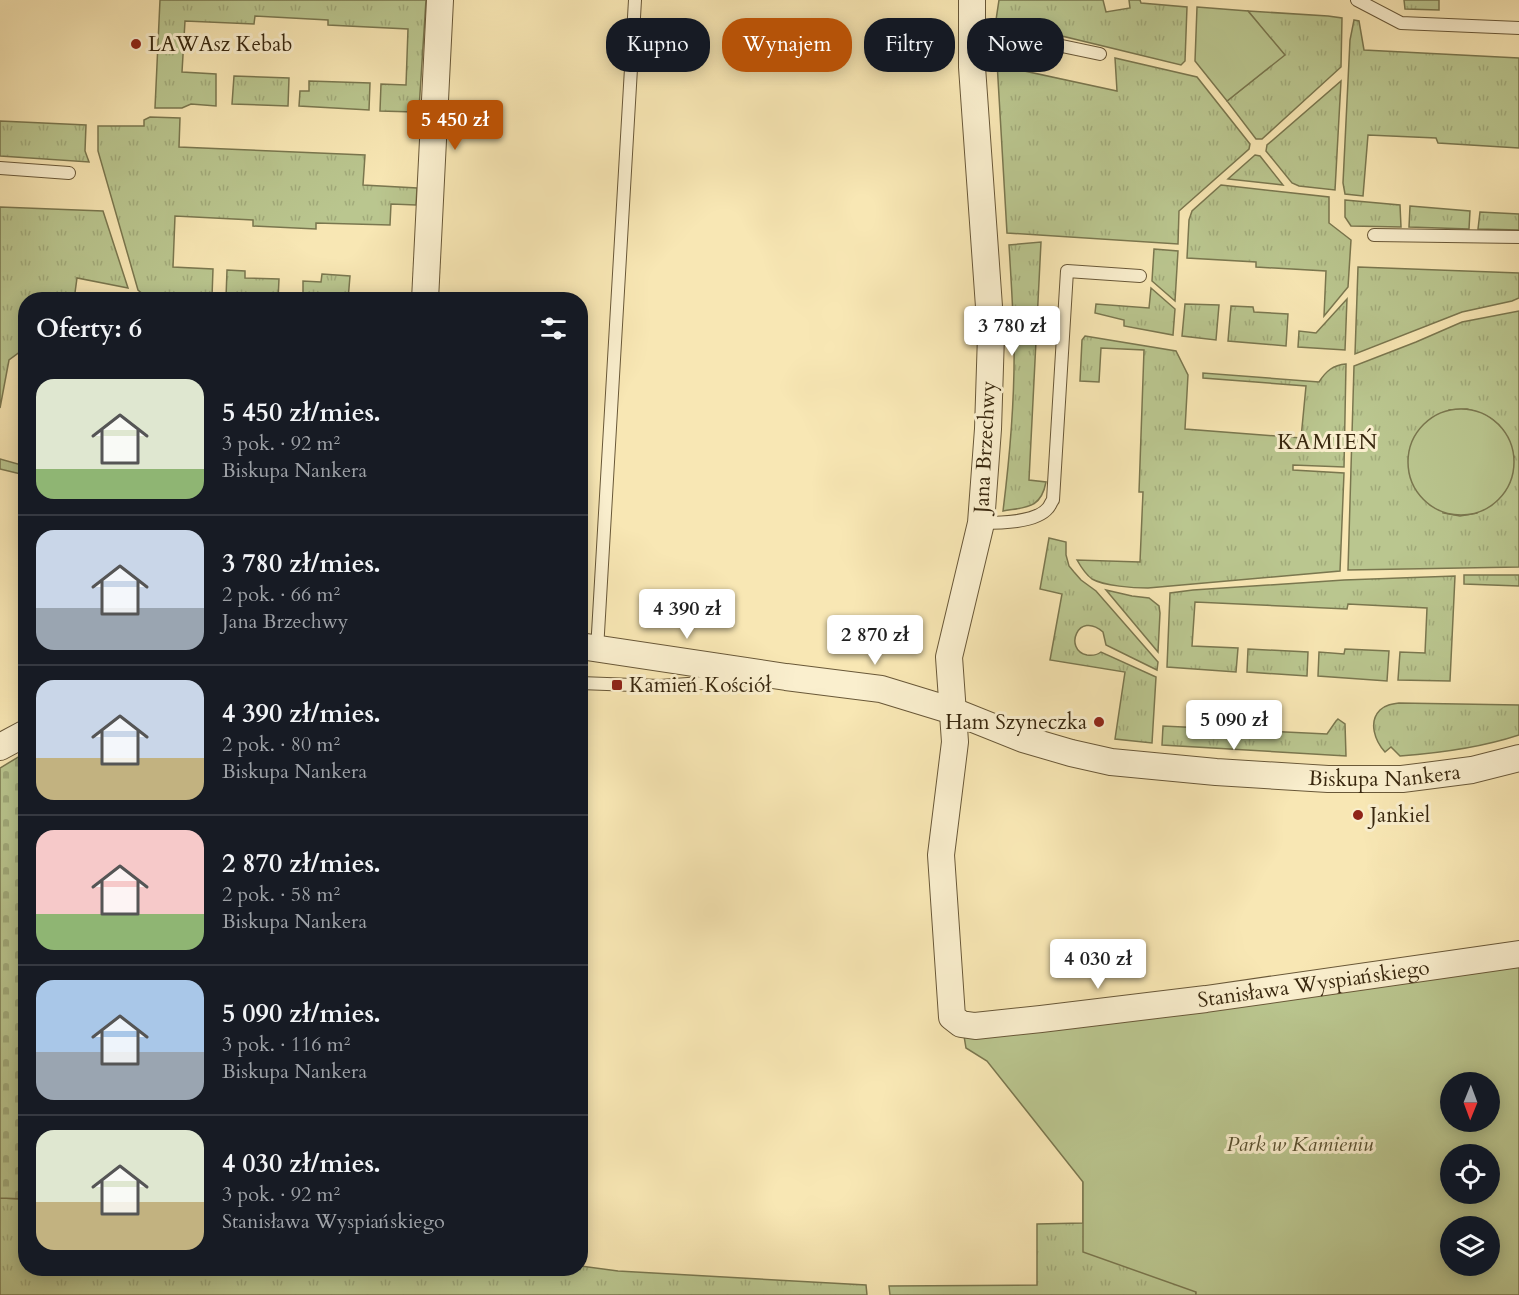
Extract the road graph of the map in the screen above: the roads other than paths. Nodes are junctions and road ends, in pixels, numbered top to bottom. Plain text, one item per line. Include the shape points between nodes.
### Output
1 (440, 0) edge
2 (635, 0) edge
3 (972, 0) edge
4 (1357, 0) edge
5 (972, 18) edge
6 (1519, 28) edge
7 (1064, 46) edge
8 (1101, 54) dead end
9 (972, 72) edge
10 (0, 168) edge
11 (69, 173) dead end
12 (1374, 236) dead end
13 (1519, 237) edge
14 (1140, 276) dead end
15 (426, 292) edge
16 (981, 523) junction
17 (589, 648) edge
18 (786, 677) junction
19 (588, 683) edge
20 (953, 711) junction
21 (18, 737) edge
22 (0, 747) edge
23 (1519, 758) edge
24 (1519, 954) edge

1 - 15 street
2 - 17 lane
3 - 5 street, Jana Brzechwy
4 - 6 lane via 1401,23
7 - 8 lane
9 - 16 street, Jana Brzechwy via 991,335
10 - 11 lane
12 - 13 lane
14 - 16 lane via 1067,271 1053,500 1047,510 1035,516
16 - 20 street, Jana Brzechwy via 949,657
17 - 18 street, Biskupa Nankera
18 - 19 lane via 660,686
18 - 20 street, Biskupa Nankera via 881,689
20 - 23 street, Biskupa Nankera via 1022,739 1071,753 1110,762 1216,772 1328,779 1402,778 1472,770
20 - 24 street, Stanisława Wyspiańskiego via 955,742 941,855 952,1017 961,1024 975,1026 1206,999
21 - 22 street

